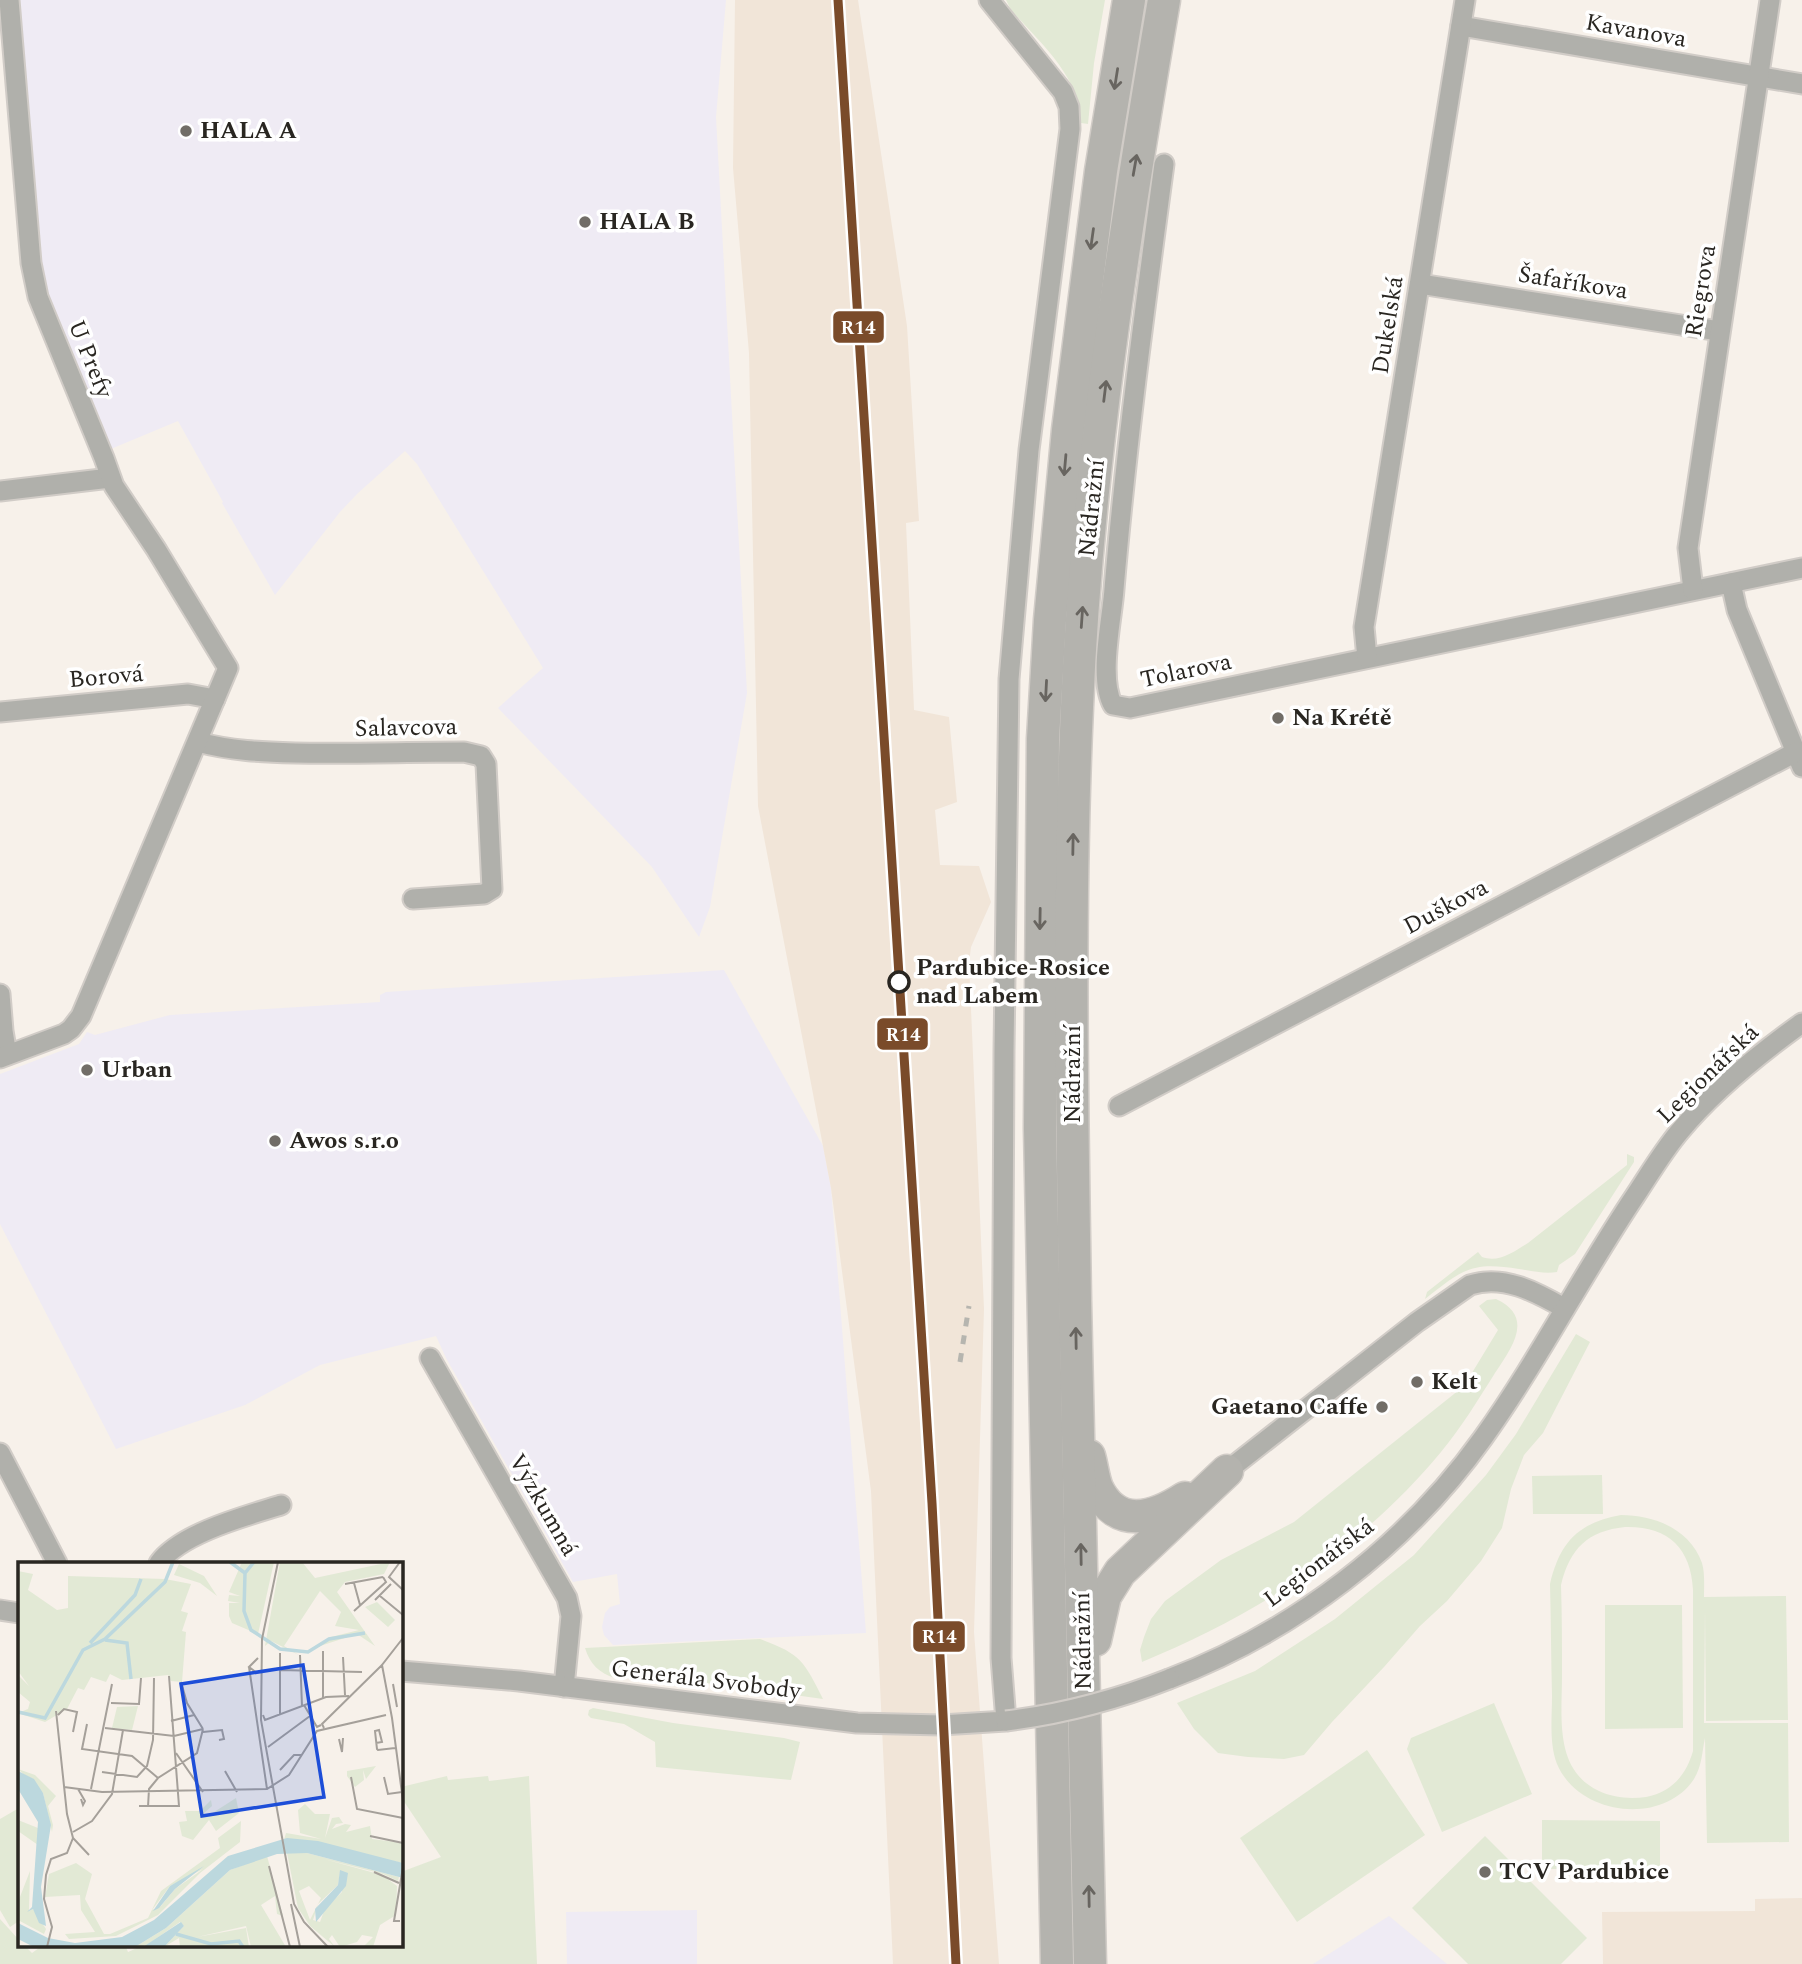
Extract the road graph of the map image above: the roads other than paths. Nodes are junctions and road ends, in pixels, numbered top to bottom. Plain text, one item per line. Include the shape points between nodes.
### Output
1 (9, 0) edge
2 (989, 0) edge
3 (1164, 0) edge
4 (1465, 0) edge
5 (1770, 0) edge
6 (1127, 4) edge
7 (1461, 26) junction
8 (1758, 77) junction
9 (1802, 85) edge
10 (1164, 164) dead end
11 (1420, 284) junction
12 (1719, 331) junction
13 (110, 478) junction
14 (0, 491) edge
15 (1802, 568) edge
16 (1731, 583) junction
17 (1693, 590) junction
18 (1367, 657) junction
19 (215, 699) junction
20 (0, 712) edge
21 (198, 742) junction
22 (1799, 759) edge
23 (413, 899) dead end
24 (0, 993) edge
25 (1802, 1023) edge
26 (4, 1056) edge
27 (1119, 1106) dead end
28 (1564, 1308) junction
29 (430, 1359) dead end
30 (1078, 1406) junction
31 (0, 1453) edge
32 (1227, 1471) junction
33 (281, 1505) dead end
34 (56, 1562) edge
35 (160, 1562) edge
36 (0, 1610) edge
37 (18, 1613) edge
38 (402, 1671) edge
39 (564, 1687) junction
40 (1084, 1696) junction
41 (1006, 1721) junction
42 (1057, 1964) edge
43 (1090, 1964) edge

1 - 13 street, U Prefy via 33,281
2 - 41 street via 1063,92 1070,130 1029,450 1009,679 1001,1658
30 -> 3 main road, Nádražní via 1072,898 1083,601 1119,276
4 - 7 street, Dukelská
5 - 8 street, Riegrova
6 -> 42 main road, Nádražní via 1068,430 1043,753 1040,1128
7 - 8 street, Kavanova
7 - 11 street, Dukelská
8 - 9 street, Kavanova
8 - 12 street, Riegrova
10 - 18 street, Tolarova via 1121,515 1108,650 1109,698 1117,707 1130,708
11 - 12 street, Šafaříkova
11 - 18 street, Dukelská via 1364,627
12 - 17 street, Riegrova via 1688,548
13 - 14 street
13 - 19 street, U Prefy via 226,662 228,668
15 - 16 street, Tolarova
16 - 17 street, Tolarova
16 - 22 street via 1737,610
17 - 18 street, Tolarova
19 - 20 street, Borová via 188,694
19 - 21 street
21 - 23 street, Salavcova via 247,751 464,752 481,756 486,764 492,889 484,894
21 - 26 street via 81,1016 64,1034
22 - 27 street, Duškova
24 - 26 street
25 - 28 street, Legionářská via 1734,1077 1679,1132
28 - 32 street via 1502,1282 1470,1284
28 - 41 street, Legionářská, bridge via 1481,1440 1417,1516 1355,1572 1232,1653 1102,1702
29 - 39 street, Výzkumná via 567,1598 571,1616
30 - 32 main road via 1098,1488 1118,1512 1137,1518 1163,1511
40 -> 30 main road, Nádražní
31 - 34 street
32 - 40 main road via 1111,1584 1101,1606
33 - 35 street via 208,1530
36 - 37 street
38 - 39 street, Generála Svobody
39 - 41 street, Generála Svobody via 885,1725
43 -> 40 main road, Nádražní

